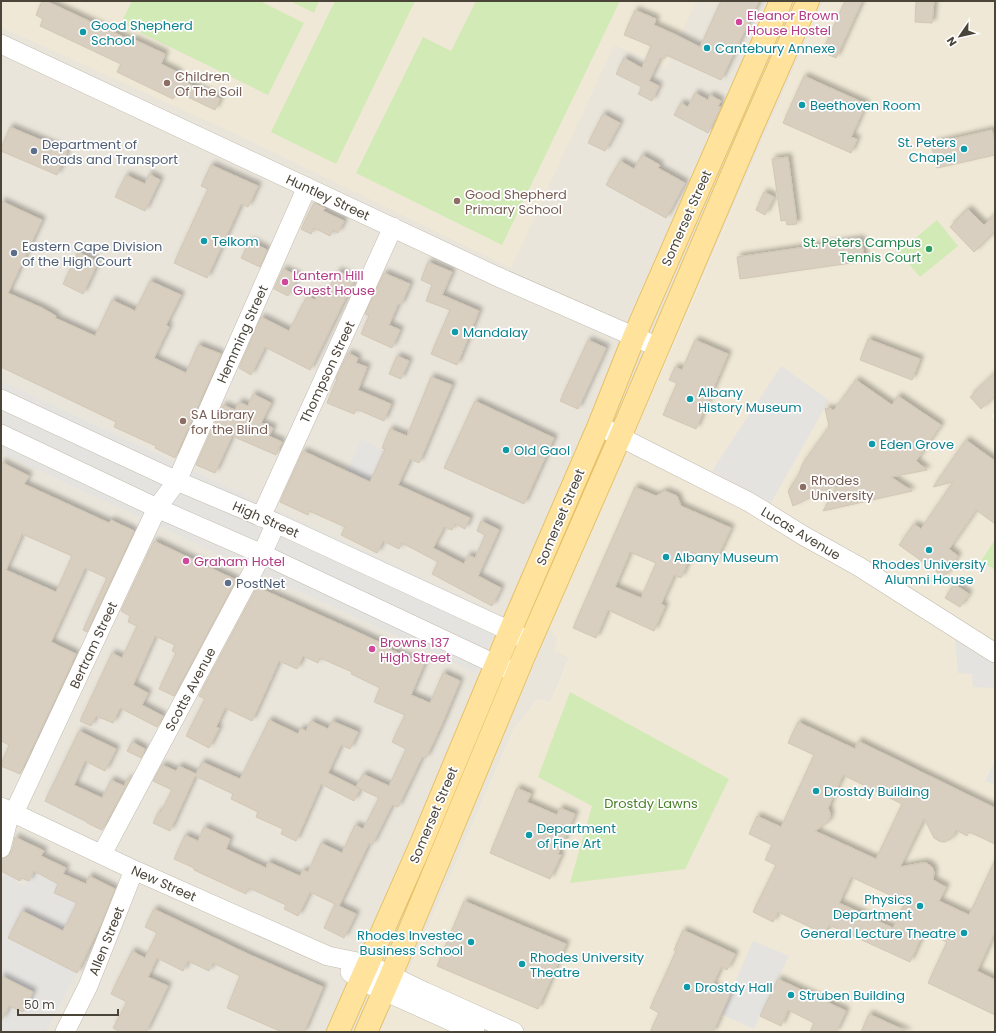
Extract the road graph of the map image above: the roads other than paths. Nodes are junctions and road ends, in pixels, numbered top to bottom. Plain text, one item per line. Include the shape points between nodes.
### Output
1 (781, 1) edge
2 (808, 1) edge
3 (768, 32) junction
4 (790, 43) junction
5 (1, 44) edge
6 (709, 167) junction
7 (730, 180) junction
8 (307, 187) junction
9 (394, 227) junction
10 (634, 337) junction
11 (658, 346) junction
12 (1, 399) edge
13 (599, 425) junction
14 (1, 434) edge
15 (620, 437) junction
16 (177, 481) junction
17 (157, 508) junction
18 (268, 520) junction
19 (262, 554) junction
20 (510, 632) junction
21 (530, 642) junction
22 (995, 653) edge
23 (497, 665) junction
24 (518, 672) junction
25 (8, 811) edge
26 (1, 848) edge
27 (102, 854) junction
28 (134, 870) junction
29 (364, 972) junction
30 (387, 983) junction
31 (65, 1032) edge
32 (338, 1032) edge
33 (366, 1032) edge
34 (475, 1032) edge
35 (514, 1032) edge

1 - 3 main road, Somerset Street
2 - 4 main road, Somerset Street
3 - 4 main road
3 - 6 main road, Somerset Street
4 - 7 main road, Somerset Street
5 - 8 street, Huntley Street
6 - 7 main road
6 - 10 main road, Somerset Street
7 - 11 main road, Somerset Street
8 - 9 street, Huntley Street
8 - 16 street, Hemming Street
9 - 10 street, Huntley Street via 496,276
9 - 18 street, Thompson Street
10 - 11 street, Huntley Street
10 - 13 main road, Somerset Street
11 - 15 main road, Somerset Street
12 - 16 street, High Street
13 - 15 street, Lucas Avenue
13 - 20 main road, Somerset Street
14 - 17 street
15 - 21 main road, Somerset Street
15 - 22 street, Lucas Avenue via 749,502 858,566
16 - 17 street, Bertram Street
16 - 18 street, High Street
17 - 19 street
17 - 25 street, Bertram Street
18 - 19 street, Scotts Avenue
18 - 20 street, High Street
19 - 23 street
19 - 27 street, Scotts Avenue
20 - 21 street, High Street
20 - 23 main road, Somerset Street
21 - 24 main road, Somerset Street
23 - 24 street
23 - 29 main road, Somerset Street
24 - 30 main road, Somerset Street
25 - 26 street, Bertram Street
25 - 27 street, New Street
27 - 28 street, New Street
28 - 29 street, New Street
28 - 31 street, Allen Street via 88,986
29 - 30 street, New Street
29 - 32 main road, Somerset Street
30 - 33 main road, Somerset Street
30 - 34 street
30 - 35 street via 425,992

